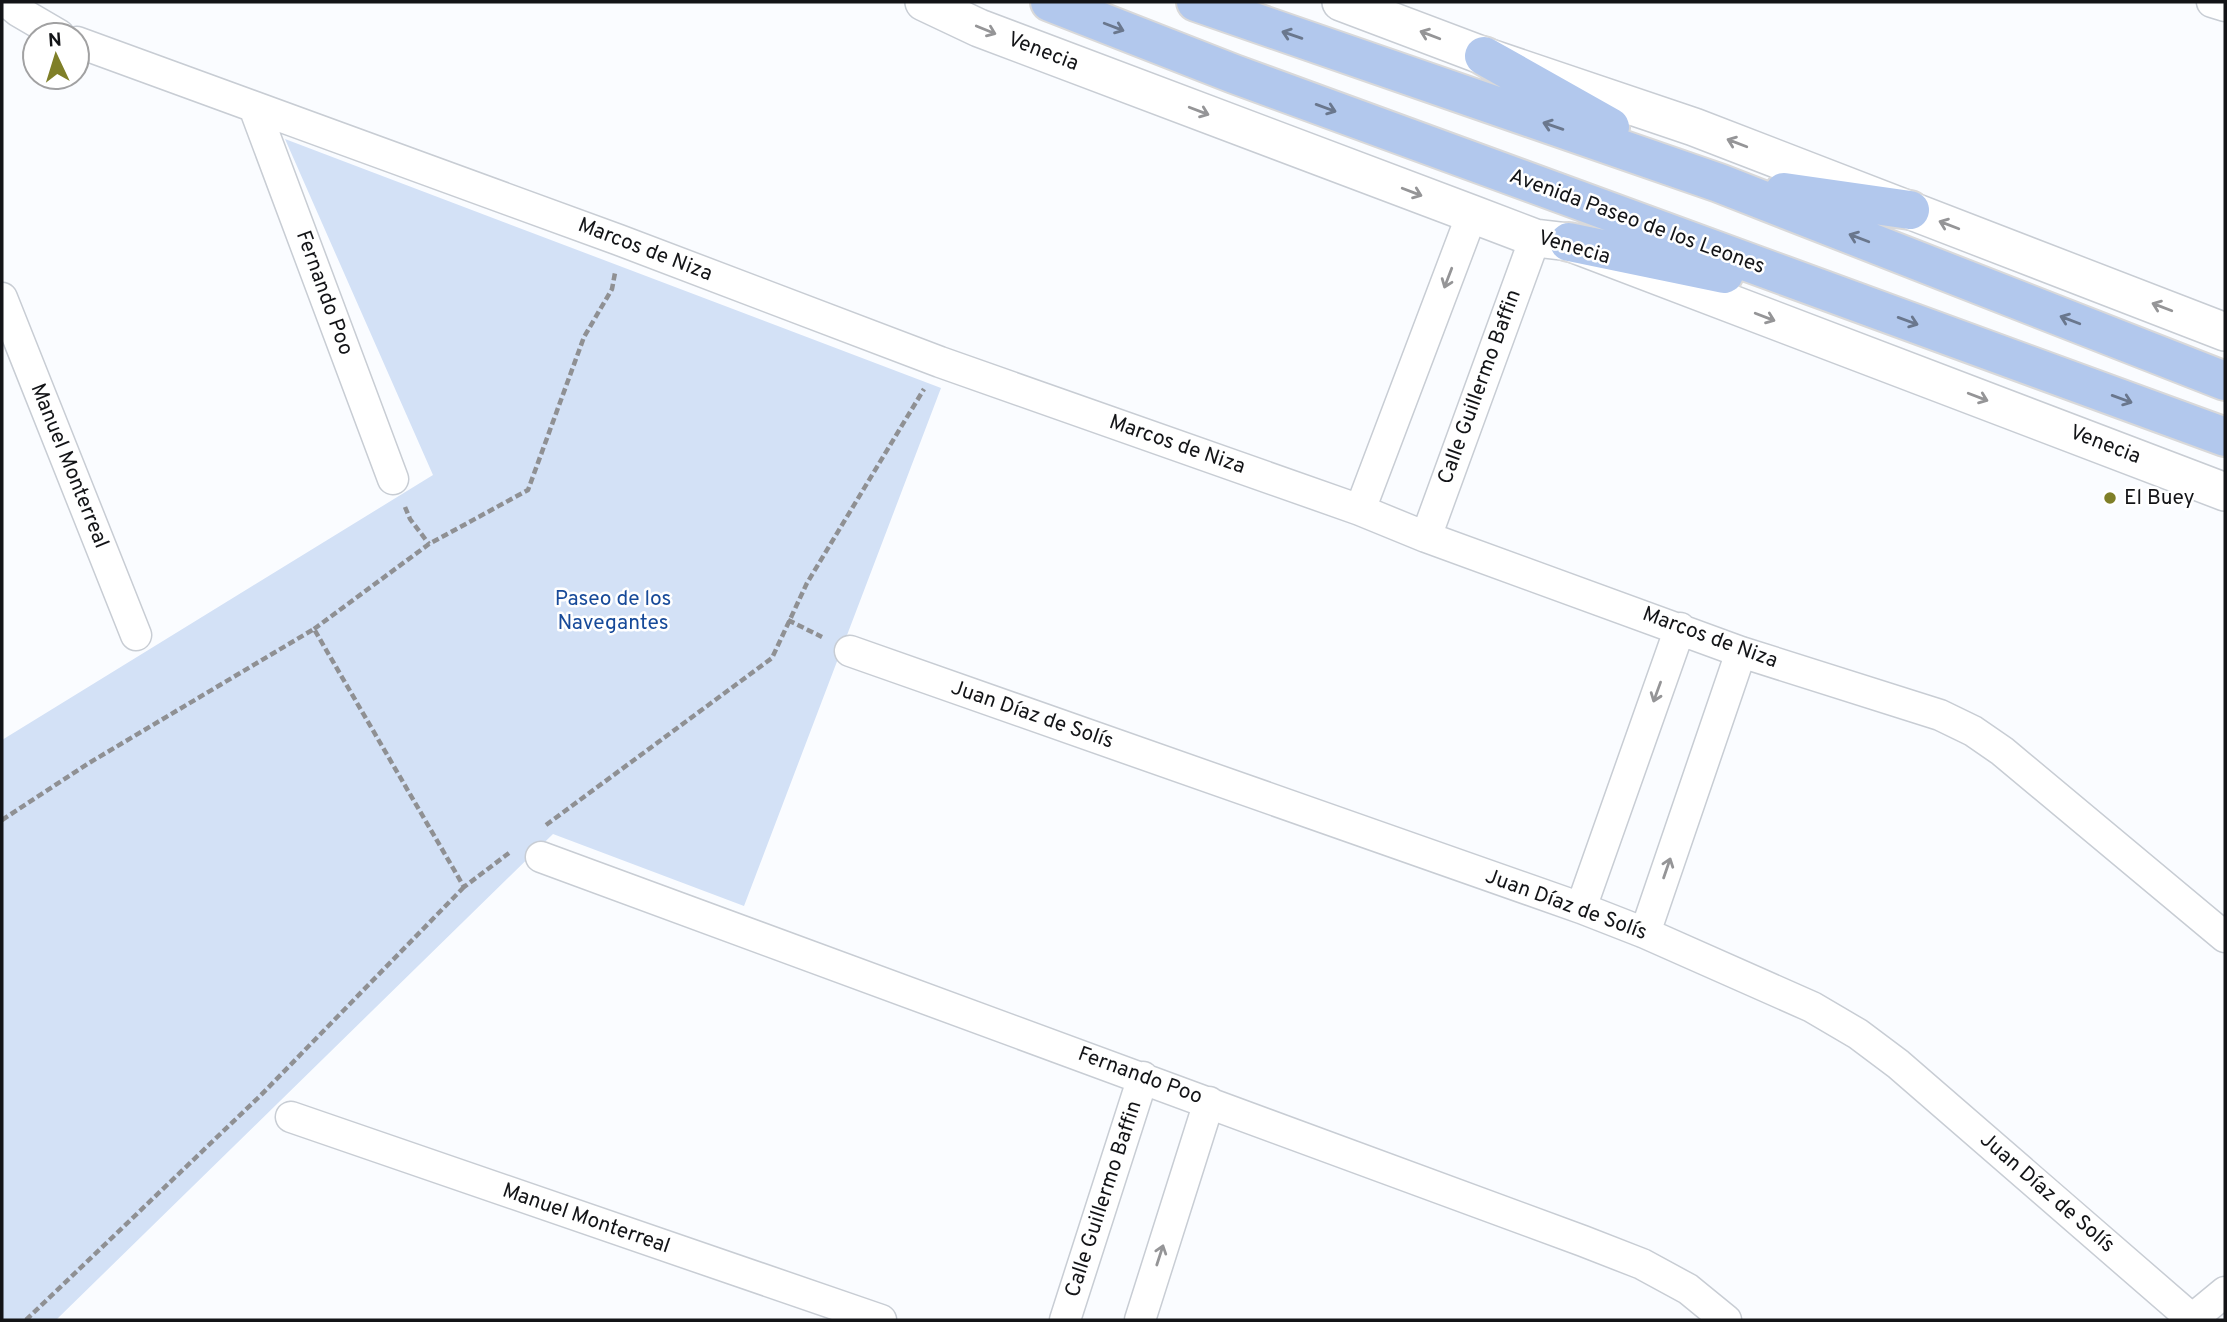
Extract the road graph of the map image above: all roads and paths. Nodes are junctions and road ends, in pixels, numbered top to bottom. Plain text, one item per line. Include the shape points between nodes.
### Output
1 (8, 2) edge
2 (925, 2) edge
3 (1050, 2) edge
4 (1196, 2) edge
5 (1341, 2) edge
6 (2213, 2) edge
7 (2225, 6) edge
8 (35, 21) edge
9 (91, 47) edge
10 (1484, 56) junction
11 (254, 107) junction
12 (1706, 179) junction
13 (1910, 210) junction
14 (1472, 214) junction
15 (1552, 240) junction
16 (612, 289) dead end
17 (2, 298) edge
18 (1852, 300) junction
19 (2225, 332) edge
20 (940, 362) junction
21 (2225, 381) edge
22 (2225, 437) edge
23 (393, 479) joint
24 (2225, 492) edge
25 (1360, 510) junction
26 (1426, 537) junction
27 (429, 544) junction
28 (1680, 628) junction
29 (314, 629) junction
30 (136, 635) dead end
31 (850, 651) dead end
32 (1741, 652) junction
33 (2, 820) edge
34 (531, 846) junction
35 (464, 887) junction
36 (1581, 908) junction
37 (1645, 933) junction
38 (2225, 937) edge
39 (1143, 1077) junction
40 (1209, 1102) junction
41 (291, 1117) dead end
42 (2225, 1292) edge
43 (26, 1320) edge
44 (881, 1320) edge
45 (1066, 1320) edge
46 (1140, 1320) edge
47 (1726, 1320) edge
48 (2191, 1320) edge

1 - 8 street
2 -> 14 street, Venecia via 979,28
3 -> 18 main road, Avenida Paseo de los Leones
12 -> 4 main road
10 -> 5 street
6 - 7 street
9 - 11 street, Marcos de Niza
10 - 12 main road
13 -> 10 street via 1694,127
11 - 20 street, Marcos de Niza
11 - 23 street, Fernando Poo
12 - 13 main road
21 -> 12 main road
19 -> 13 street
14 - 15 street, Venecia
14 -> 25 street
15 - 18 main road
15 -> 24 street, Venecia
15 - 26 street, Calle Guillermo Baffin
16 - 27 path via 584,337 528,491
17 - 30 street, Manuel Monterreal
18 -> 22 main road, Avenida Paseo de los Leones
20 - 25 street, Marcos de Niza
20 - 34 path via 807,583 772,658
23 - 27 path via 410,519
25 - 26 street, Marcos de Niza
26 - 28 street, Marcos de Niza
27 - 29 path
28 - 32 street, Marcos de Niza
28 -> 36 street
29 - 33 path
29 - 35 path
31 - 36 street, Juan Díaz de Solís
37 -> 32 street
32 - 38 street, Marcos de Niza via 1901,701 1973,731 2003,751
34 - 35 path
34 - 39 street, Fernando Poo
35 - 43 path via 260,1096
36 - 37 street, Juan Díaz de Solís
37 - 48 street, Juan Díaz de Solís via 1812,1007 1858,1034 1987,1139
39 - 40 street, Fernando Poo
39 - 45 street, Calle Guillermo Baffin
46 -> 40 street
40 - 47 street, Fernando Poo via 1642,1264 1688,1289
41 - 44 street, Manuel Monterreal
42 - 48 street

